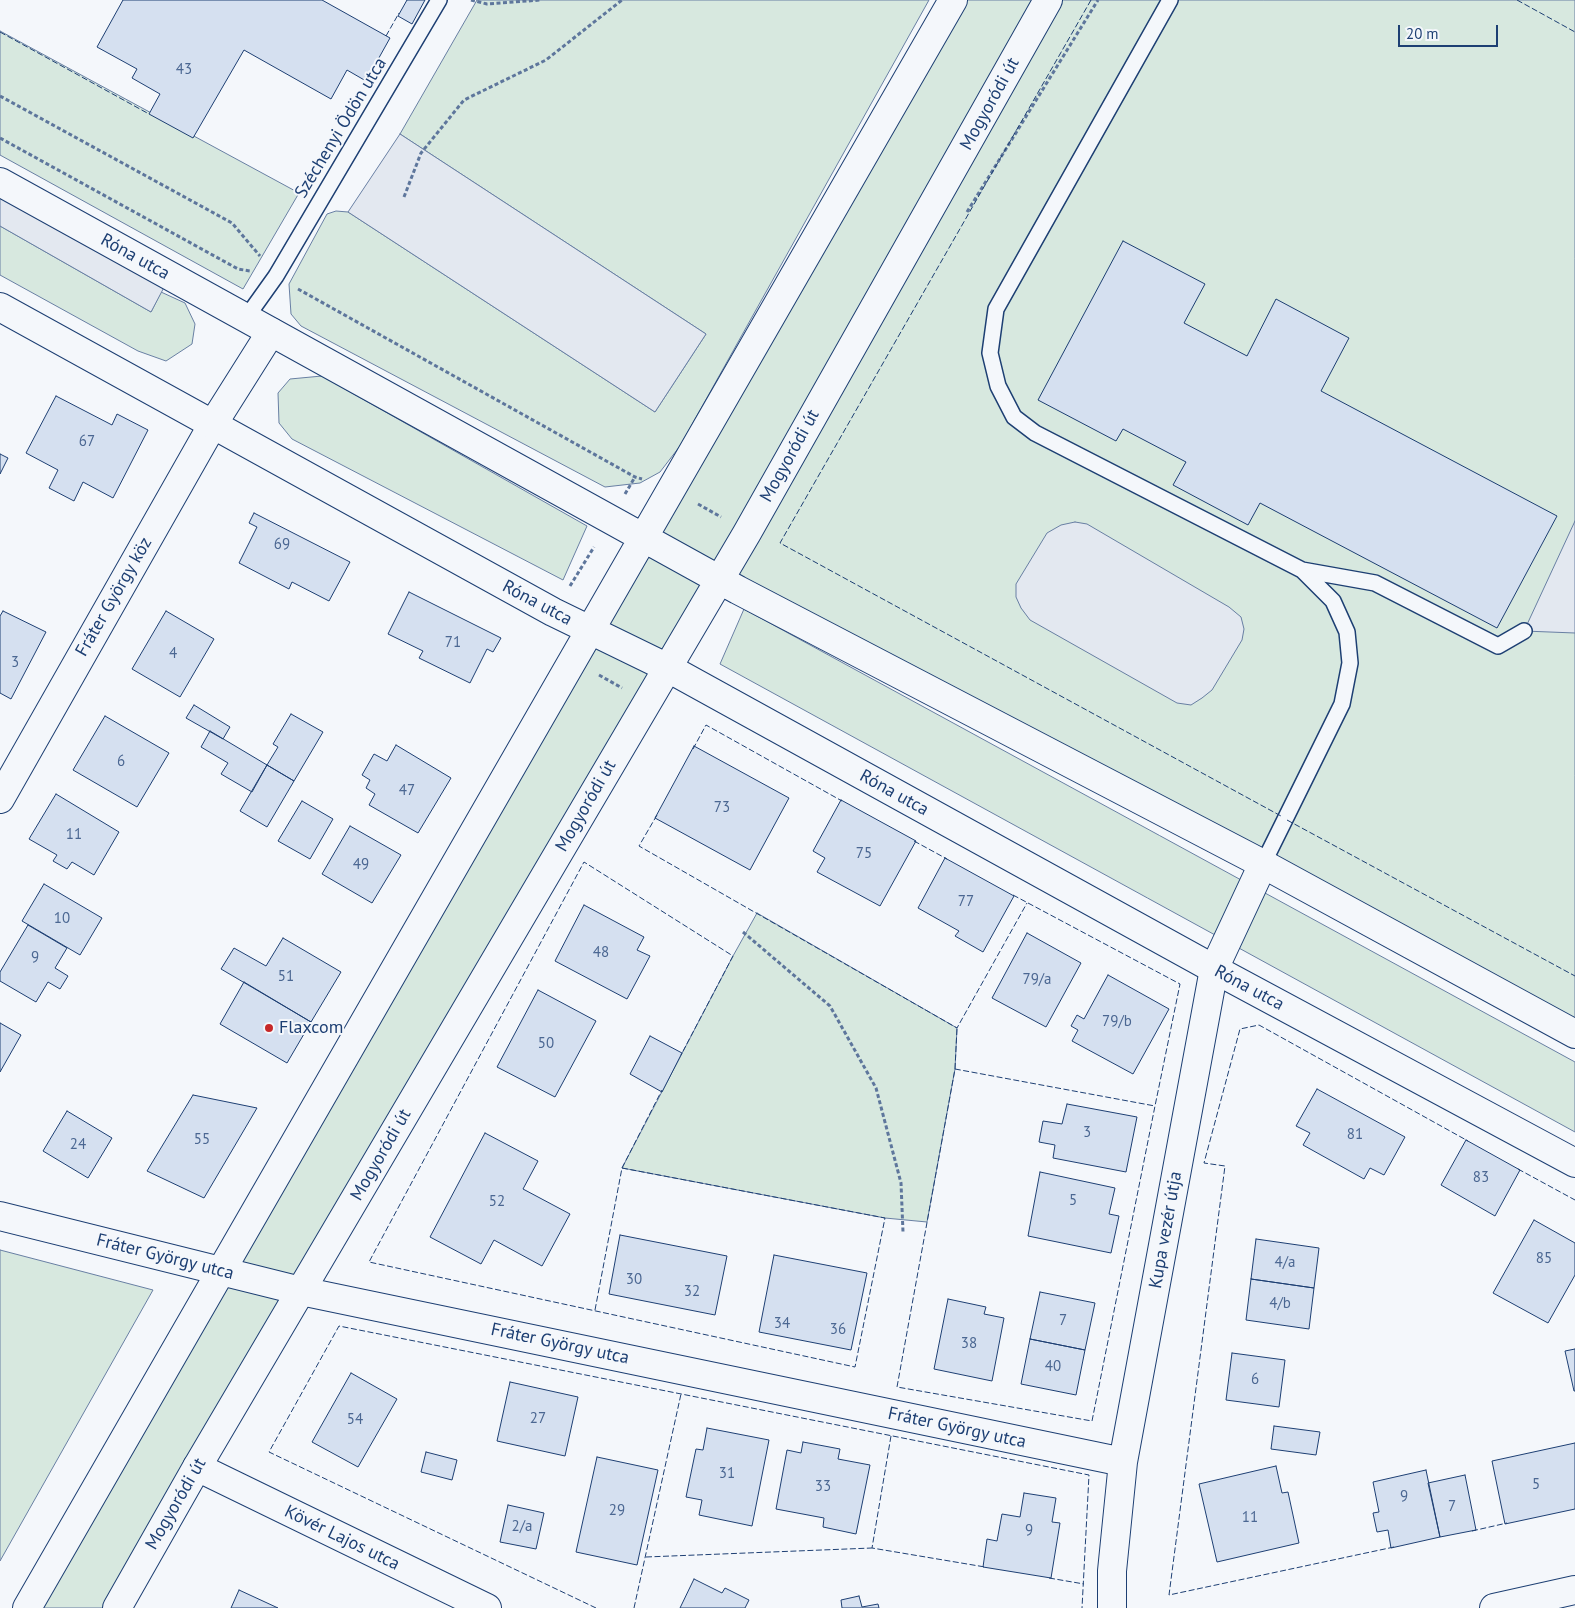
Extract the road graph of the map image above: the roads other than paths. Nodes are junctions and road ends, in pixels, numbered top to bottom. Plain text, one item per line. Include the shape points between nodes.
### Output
1 (439, 0) edge
2 (953, 0) edge
3 (1048, 0) edge
4 (1170, 0) edge
5 (0, 182) edge
6 (0, 307) edge
7 (246, 318) junction
8 (271, 332) junction
9 (213, 424) junction
10 (644, 538) junction
11 (1302, 570) junction
12 (720, 579) junction
13 (590, 631) junction
14 (1524, 631) dead end
15 (668, 668) junction
16 (8, 766) edge
17 (0, 798) edge
18 (1263, 864) junction
19 (1214, 968) junction
20 (1575, 1034) edge
21 (1575, 1163) edge
22 (0, 1216) edge
23 (220, 1271) junction
24 (301, 1291) junction
25 (1123, 1462) junction
26 (197, 1467) junction
27 (1575, 1590) edge
28 (27, 1608) edge
29 (117, 1608) edge
30 (487, 1608) edge
31 (1112, 1608) edge
32 (1494, 1608) edge

1 - 7 lane, Széchenyi Ödön utca via 276,276
2 - 10 street
3 - 12 street, Mogyoródi út
4 - 11 lane via 996,309 990,352 998,386 1014,417 1035,434
5 - 7 street, Róna utca
6 - 9 street, Róna utca
7 - 8 street, Róna utca
8 - 9 street
8 - 10 street, Róna utca
9 - 13 street, Róna utca
9 - 16 street, Fráter György köz
10 - 12 street, Róna utca
10 - 13 street
11 - 14 lane via 1375,583 1498,646
11 - 18 lane via 1333,601 1347,632 1350,663 1342,704
12 - 15 street, Mogyoródi út
12 - 18 street, Róna utca
13 - 15 street, Róna utca
13 - 23 street
15 - 19 street, Róna utca
15 - 24 street, Mogyoródi út
16 - 17 street, Fráter György köz
18 - 19 street, Kupa vezér útja
18 - 20 street, Róna utca
19 - 21 street, Róna utca
19 - 25 street, Kupa vezér útja
22 - 23 street, Fráter György utca
23 - 24 street, Fráter György utca
23 - 28 street
24 - 25 street, Fráter György utca
24 - 26 street, Mogyoródi út
25 - 31 street, Kupa vezér útja via 1112,1570
26 - 29 street, Mogyoródi út
26 - 30 street, Kövér Lajos utca
27 - 32 street

